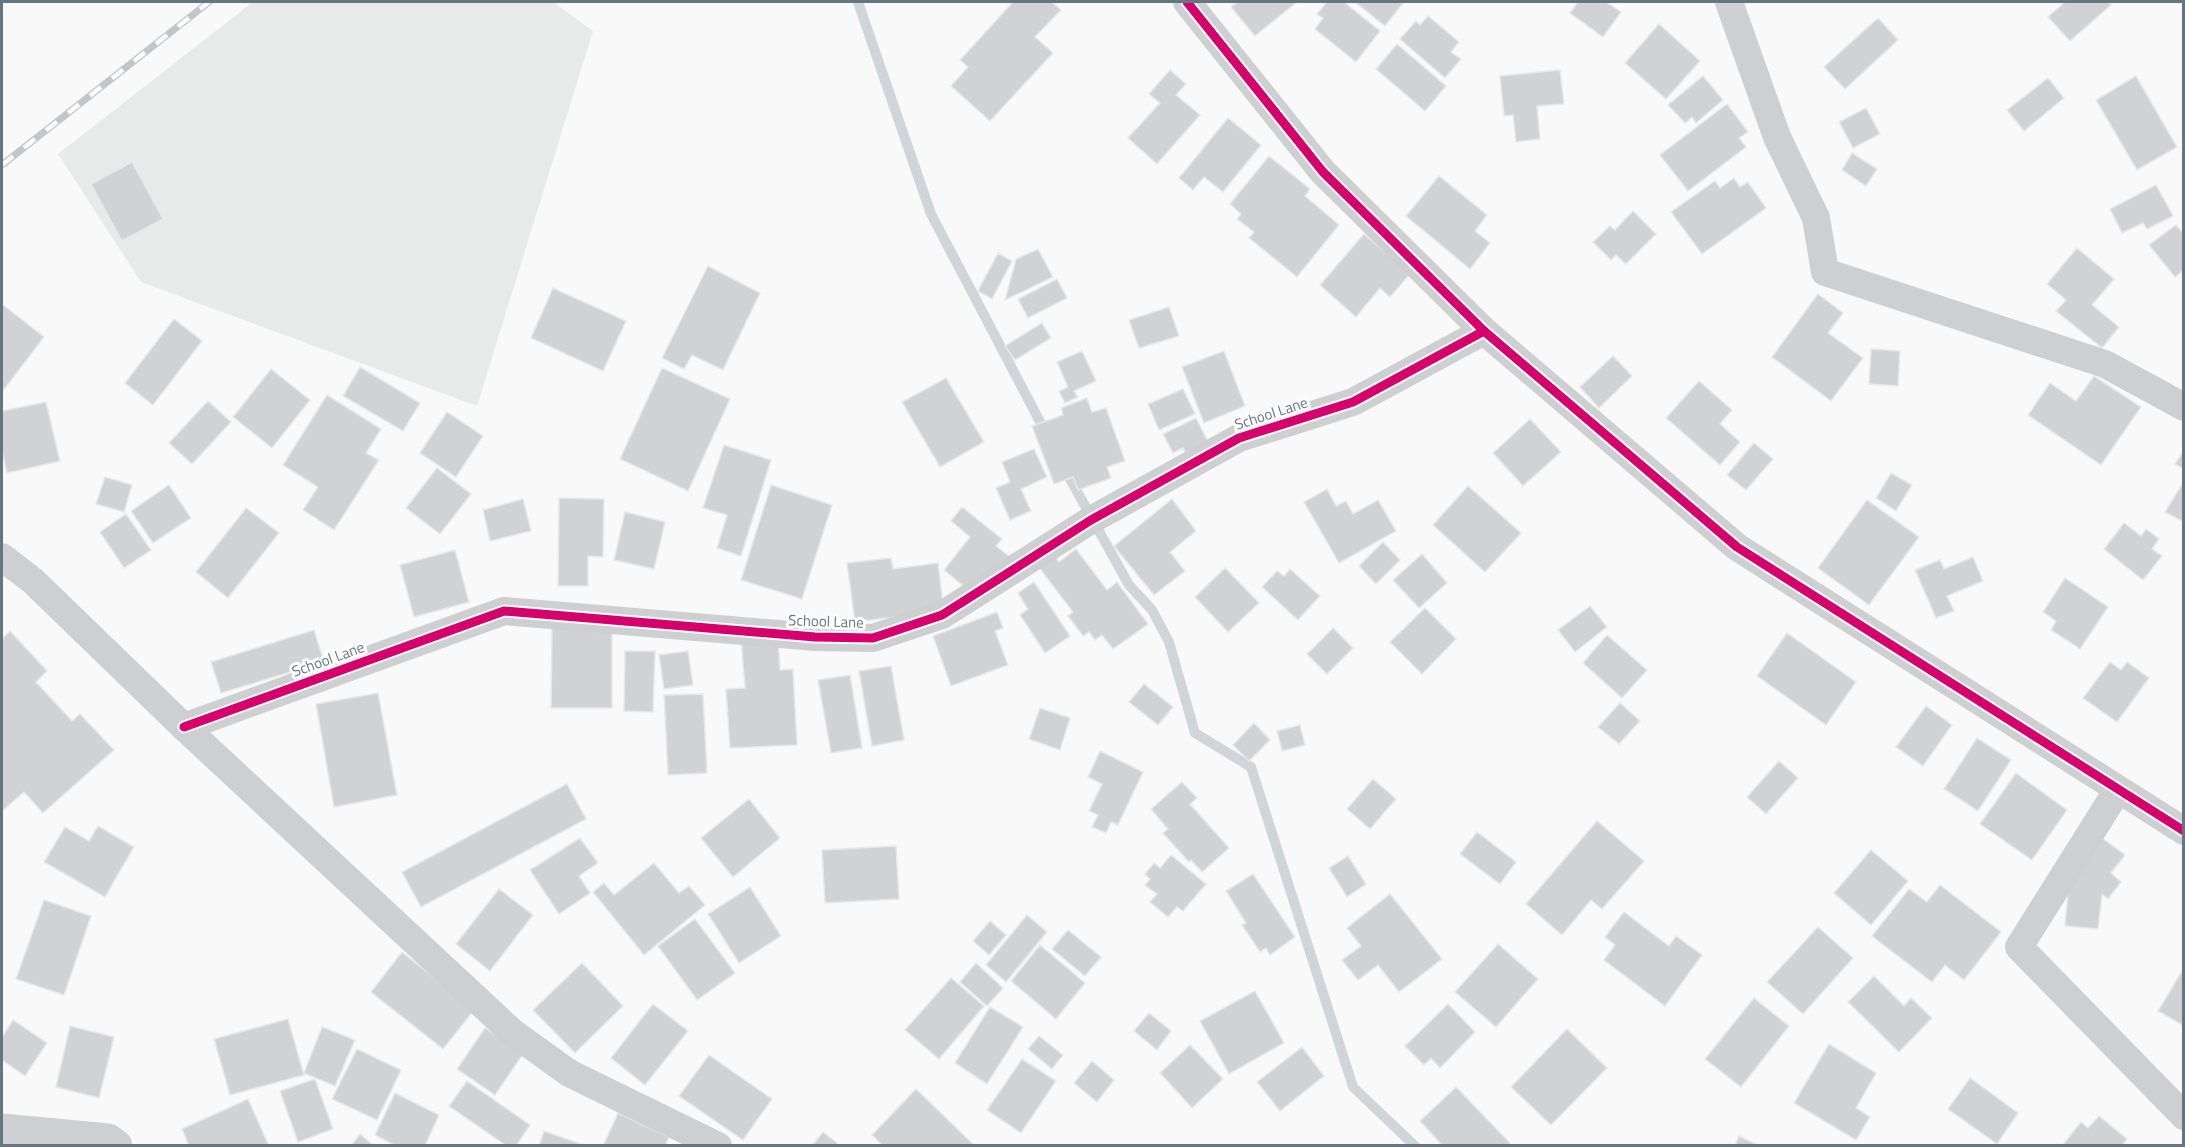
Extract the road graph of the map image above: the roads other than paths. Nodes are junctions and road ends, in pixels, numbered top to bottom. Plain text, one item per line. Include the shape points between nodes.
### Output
1 (1187, 2) edge
2 (1729, 2) edge
3 (1484, 331) junction
4 (2184, 407) edge
5 (2, 557) edge
6 (184, 727) junction
7 (2116, 791) junction
8 (2184, 831) edge
9 (2184, 1116) edge
10 (2, 1130) edge
11 (116, 1146) edge
12 (718, 1146) edge

1 - 3 street via 1323,172
2 - 4 street via 1777,137 1816,218 1825,272 2105,363
3 - 6 street, School Lane via 1353,402 1239,438 1083,525 942,615 873,638 804,637 504,611
3 - 7 street via 1737,547
5 - 6 street via 33,581
6 - 12 street via 512,1032 569,1073
7 - 8 street
7 - 9 street via 2019,947
10 - 11 street via 108,1140

